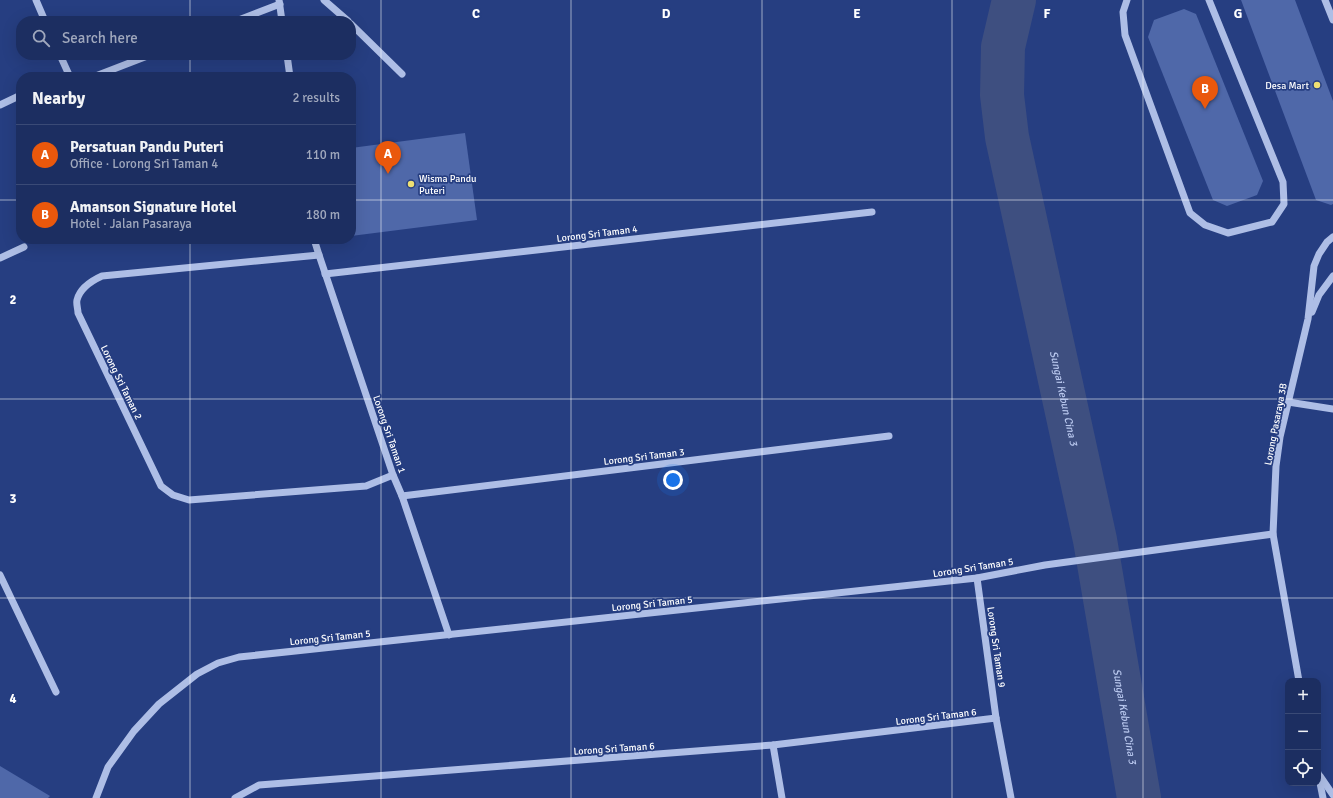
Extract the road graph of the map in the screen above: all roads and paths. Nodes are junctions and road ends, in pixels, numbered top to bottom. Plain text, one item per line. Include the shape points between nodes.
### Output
1 (36, 0) edge
2 (324, 0) edge
3 (1127, 0) edge
4 (1209, 0) edge
5 (1325, 0) edge
6 (280, 2) edge
7 (43, 16) edge
8 (248, 16) edge
9 (281, 16) edge
10 (342, 16) edge
11 (1333, 20) edge
12 (356, 29) edge
13 (62, 60) edge
14 (137, 60) edge
15 (288, 60) edge
16 (68, 72) edge
17 (106, 72) edge
18 (289, 72) edge
19 (402, 74) dead end
20 (16, 97) edge
21 (0, 105) edge
22 (872, 212) dead end
23 (1333, 238) edge
24 (315, 244) edge
25 (24, 247) dead end
26 (319, 256) junction
27 (0, 258) edge
28 (325, 274) junction
29 (1333, 276) edge
30 (1308, 319) junction
31 (1288, 402) junction
32 (1333, 409) edge
33 (889, 436) dead end
34 (393, 475) junction
35 (402, 496) junction
36 (1273, 534) junction
37 (0, 574) edge
38 (977, 578) junction
39 (449, 635) junction
40 (1298, 678) edge
41 (56, 692) dead end
42 (996, 718) junction
43 (772, 745) junction
44 (1321, 778) edge
45 (1320, 786) edge
46 (1333, 795) edge
47 (96, 798) edge
48 (234, 798) edge
49 (782, 798) edge
50 (1011, 798) edge
51 (1323, 798) edge

1 - 7 street
2 - 10 street
3 - 4 street via 1123,12 1125,35 1190,213 1205,225 1228,233 1272,222 1284,204 1283,182
5 - 11 street
6 - 8 street
6 - 9 street
12 - 19 street
13 - 16 street
14 - 17 street
15 - 18 street
20 - 21 street
22 - 28 street, Lorong Sri Taman 4
23 - 30 street, Lorong Pasaraya 3B via 1327,242 1314,266
24 - 26 street, Lorong Sri Taman 1
25 - 27 street
26 - 28 street, Lorong Sri Taman 1
26 - 34 street, Lorong Sri Taman 2 via 102,276 90,281 82,290 76,301 78,313 161,486 173,495 189,500 366,486
28 - 34 street, Lorong Sri Taman 1
29 - 30 street, Lorong Pasaraya 3B via 1319,295
30 - 31 street, Lorong Pasaraya 3B
31 - 32 street
31 - 36 street, Lorong Pasaraya 3B via 1276,466
33 - 35 street, Lorong Sri Taman 3
34 - 35 street, Lorong Sri Taman 1
35 - 39 street, Lorong Sri Taman 1
36 - 38 street, Lorong Sri Taman 5 via 1045,565
36 - 40 street, Lorong Pasaraya 3B
37 - 41 street
38 - 39 street, Lorong Sri Taman 5
38 - 42 street, Lorong Sri Taman 9
39 - 47 street, Lorong Sri Taman 5 via 239,657 218,663 197,674 159,704 134,731 108,767
42 - 43 street, Lorong Sri Taman 6
42 - 50 street
43 - 48 street, Lorong Sri Taman 6 via 259,785
43 - 49 street
44 - 46 street
45 - 51 street

